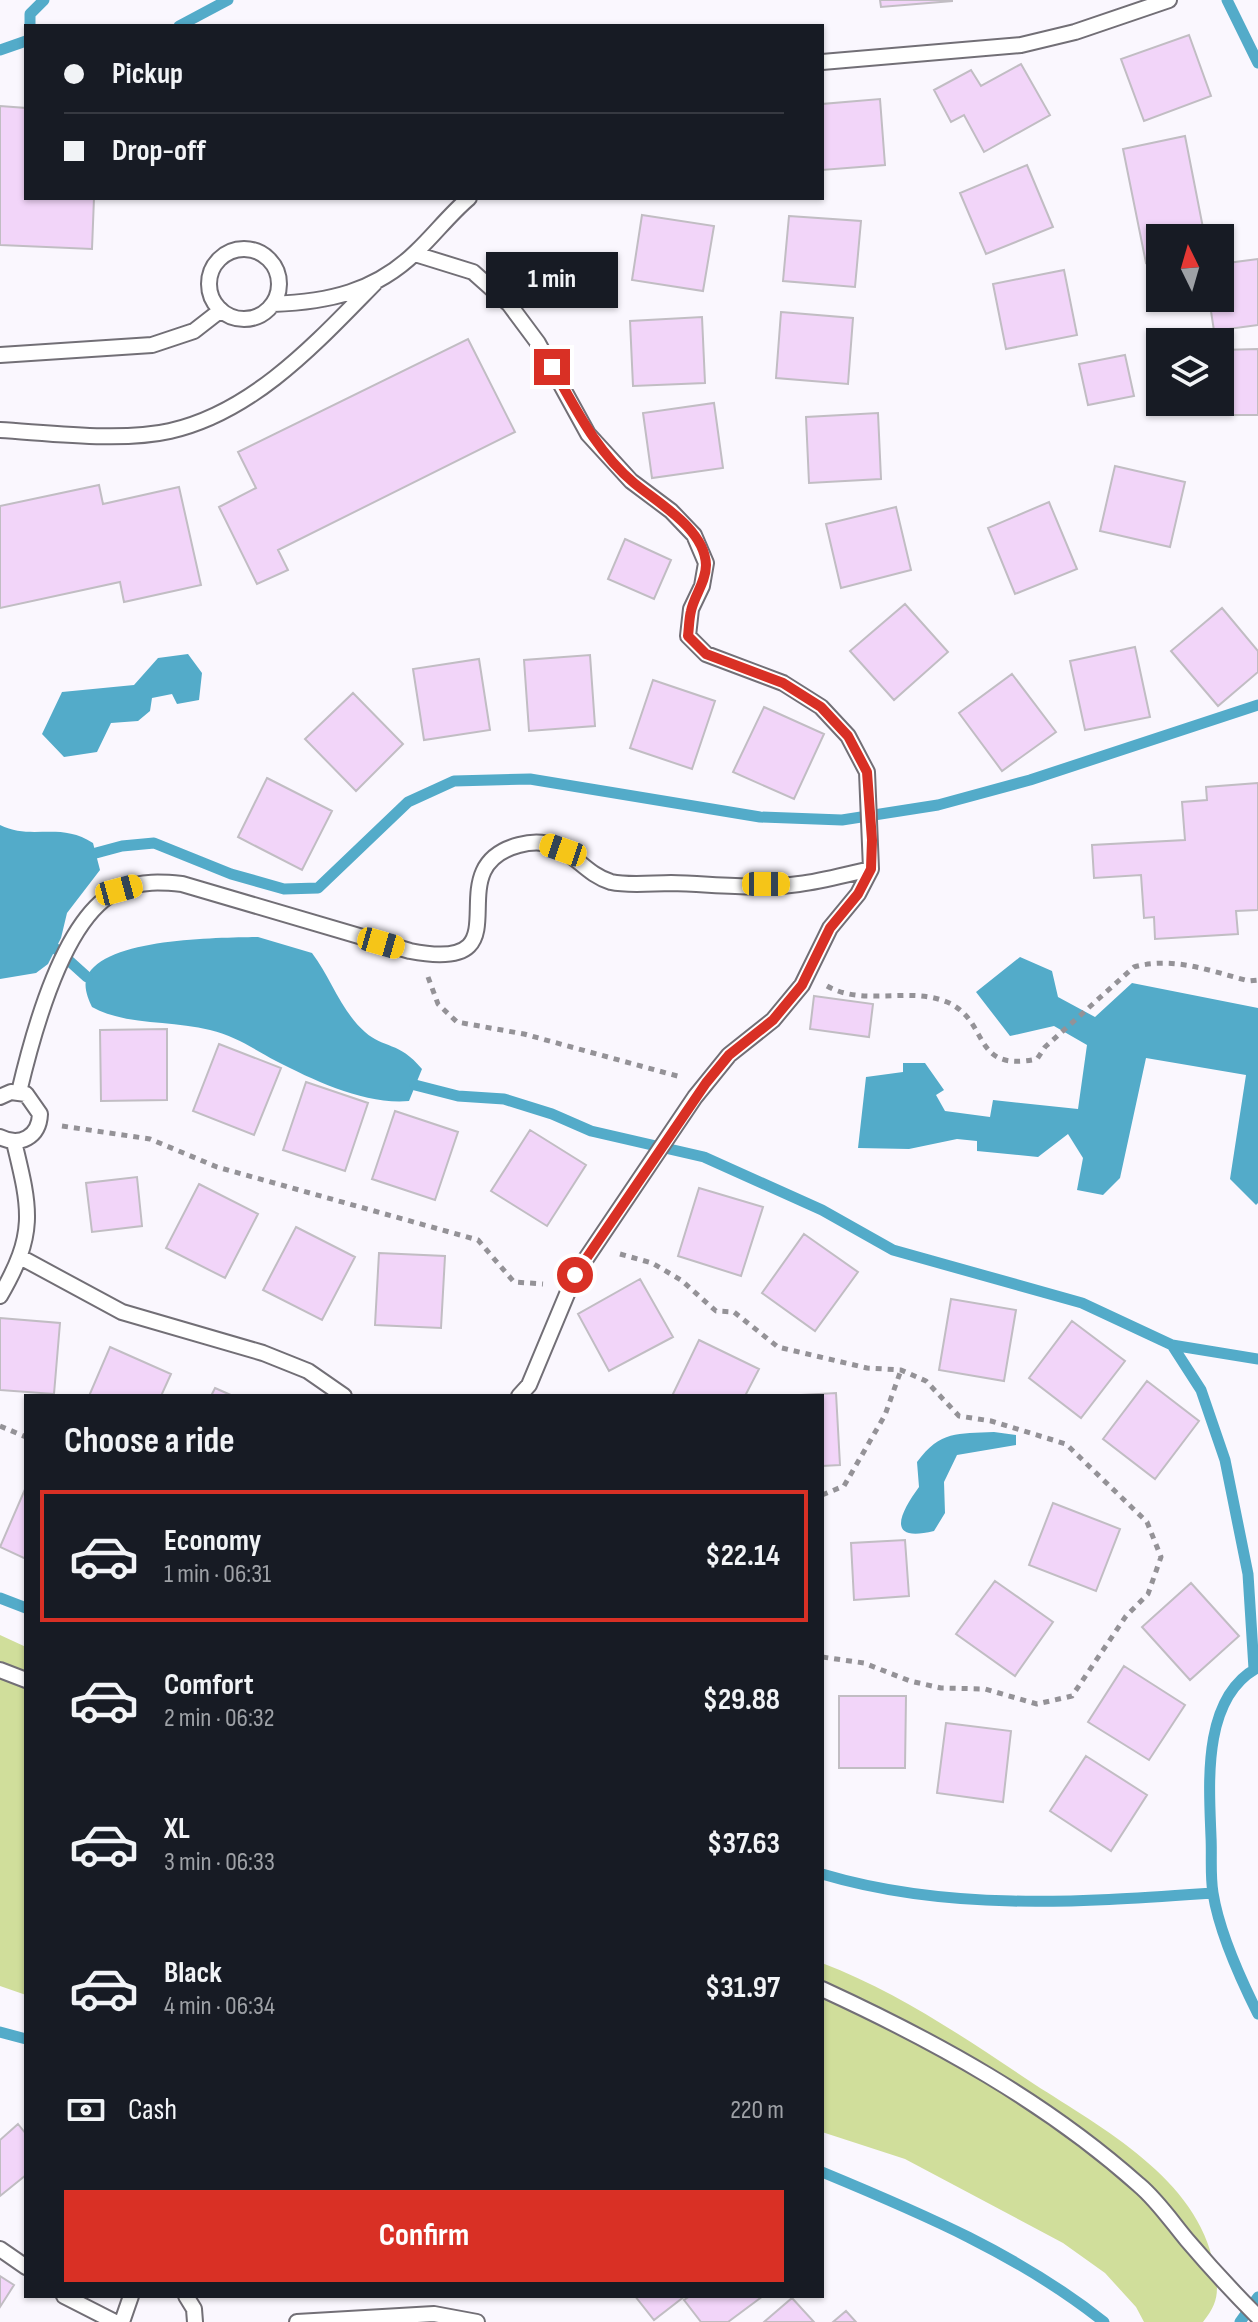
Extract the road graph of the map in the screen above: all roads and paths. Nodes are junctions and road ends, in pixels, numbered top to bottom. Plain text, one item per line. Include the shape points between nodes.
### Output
1 (1169, 0) edge
2 (824, 62) edge
3 (467, 200) edge
4 (415, 254) junction
5 (375, 283) junction
6 (273, 304) junction
7 (221, 310) junction
8 (0, 355) edge
9 (0, 430) edge
10 (871, 869) junction
11 (427, 955) junction
12 (808, 974) junction
13 (1258, 980) edge
14 (706, 1083) junction
15 (19, 1092) junction
16 (0, 1097) edge
17 (39, 1122) junction
18 (7, 1140) edge
19 (591, 1254) junction
20 (22, 1258) junction
21 (575, 1275) junction
22 (0, 1296) edge
23 (901, 1370) junction
24 (341, 1394) edge
25 (521, 1394) edge
26 (0, 1426) edge
27 (24, 1436) edge
28 (824, 1494) edge
29 (824, 1657) edge
30 (0, 1670) edge
31 (24, 1679) edge
32 (824, 1990) edge
33 (0, 2249) edge
34 (24, 2266) edge
35 (67, 2298) edge
36 (130, 2298) edge
37 (187, 2298) edge
38 (1258, 2317) edge
39 (115, 2322) edge
40 (122, 2322) edge
41 (195, 2322) edge
42 (297, 2322) edge
43 (477, 2322) edge

1 - 2 lane via 1021,45
3 - 4 lane
4 - 5 lane
4 - 10 lane via 473,272 509,304 538,343 588,434 631,481 694,535 706,563 688,636 706,654 783,683 821,707 848,736 867,772
5 - 6 lane via 322,302
5 - 9 lane via 306,353 229,409 169,432
6 - 7 lane via 254,318
6 - 7 lane via 276,270 261,254 239,250 219,259 209,279 213,301
7 - 8 lane via 194,331 152,345
10 - 11 lane via 796,885 613,882 563,850 541,842 523,843 503,849 482,872 475,941 459,954
10 - 12 lane via 830,928
11 - 14 path via 428,980 438,1004 457,1022 524,1034
11 - 15 lane via 182,884 151,882 119,890 92,910 67,952 31,1039
12 - 13 path via 846,997 904,996 949,1003 964,1014 984,1048 997,1059 1016,1063 1037,1059 1134,967 1176,962
12 - 14 lane via 773,1020 729,1055
14 - 19 lane
15 - 16 lane
15 - 17 lane via 37,1106
17 - 18 lane via 30,1137
17 - 21 path via 150,1139 217,1167 478,1240 514,1282 545,1284
18 - 20 lane via 25,1186 28,1227
19 - 21 lane
19 - 23 path via 652,1263 681,1280 697,1299 716,1311 734,1312 778,1347 867,1368
20 - 22 lane
20 - 24 lane via 122,1312 263,1353 308,1371
21 - 25 lane
23 - 28 path via 885,1415 844,1486
23 - 29 path via 926,1381 959,1416 1066,1444 1147,1522 1161,1557 1148,1594 1126,1616 1072,1696 1037,1704 985,1689 941,1688 864,1663
26 - 27 path
30 - 31 lane
32 - 38 lane via 991,2076 1074,2132 1142,2187
33 - 34 lane
35 - 39 lane
36 - 40 lane
37 - 41 lane
42 - 43 lane via 434,2314

